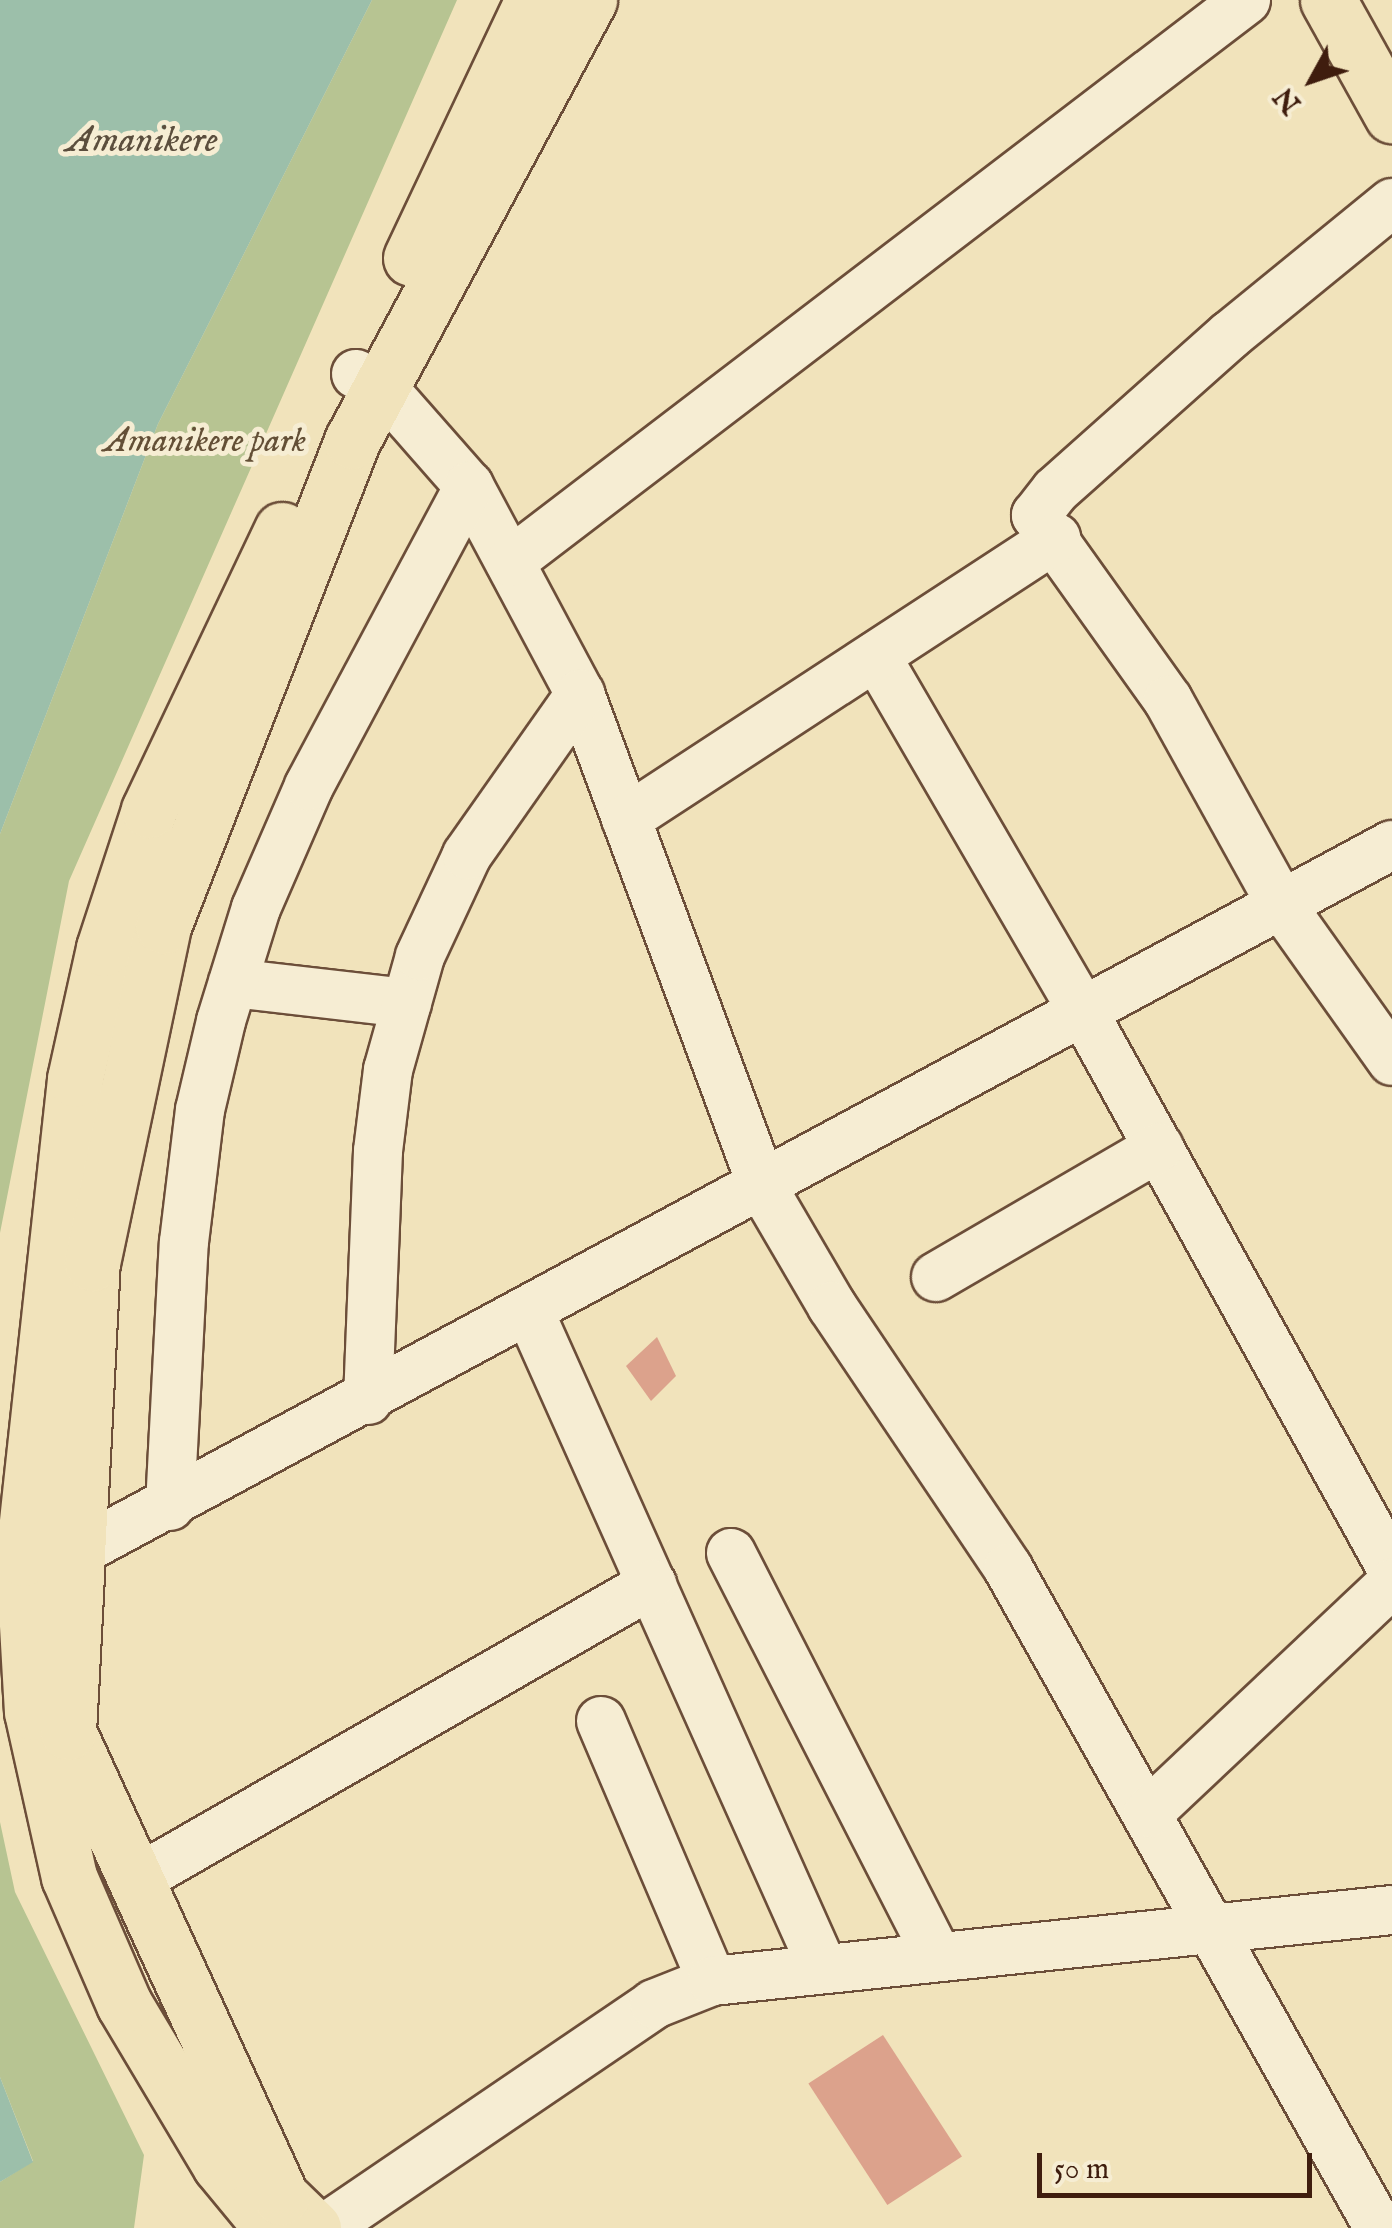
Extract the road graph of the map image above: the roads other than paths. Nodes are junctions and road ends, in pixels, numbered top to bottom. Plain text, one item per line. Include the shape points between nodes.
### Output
1 (532, 0) edge
2 (588, 0) edge
3 (1246, 0) edge
4 (1328, 0) edge
5 (1392, 115) edge
6 (1392, 204) edge
7 (369, 380) junction
8 (469, 486) junction
9 (1056, 538) junction
10 (510, 562) junction
11 (876, 656) junction
12 (580, 694) junction
13 (626, 819) junction
14 (1392, 845) edge
15 (1282, 906) junction
16 (232, 982) junction
17 (407, 1003) junction
18 (1085, 1015) junction
19 (1392, 1061) edge
20 (1159, 1148) junction
21 (764, 1188) junction
22 (936, 1277) dead end
23 (530, 1313) junction
24 (368, 1400) junction
25 (170, 1506) junction
26 (732, 1552) dead end
27 (75, 1556) junction
28 (1392, 1569) edge
29 (24, 1578) junction
30 (652, 1584) junction
31 (1392, 1584) edge
32 (602, 1721) dead end
33 (1148, 1813) junction
34 (136, 1880) junction
35 (1392, 1910) edge
36 (1214, 1925) junction
37 (936, 1954) junction
38 (822, 1966) junction
39 (712, 1981) junction
40 (272, 2228) edge
41 (313, 2228) edge
42 (325, 2228) edge
43 (1379, 2228) edge

1 - 7 main road
2 - 7 main road
3 - 10 street
4 - 5 main road
6 - 9 street via 1055,491 1036,515
7 - 8 street
7 - 27 main road via 352,441 162,926 92,1263
7 - 29 main road via 149,810 104,948 75,1078
8 - 10 street
8 - 16 street via 309,786
9 - 11 street
9 - 15 street via 1168,700
10 - 12 street
11 - 13 street
11 - 18 street
12 - 13 street
12 - 17 street via 467,854 420,956
13 - 21 street
14 - 15 street
15 - 18 street
15 - 19 street
16 - 17 street
16 - 25 street via 197,1129
17 - 24 street via 388,1070 378,1151
18 - 20 street
18 - 21 street
20 - 22 street
20 - 28 street
21 - 23 street
21 - 33 street via 832,1306 1008,1568
23 - 24 street
23 - 30 street
24 - 25 street
25 - 27 street
26 - 37 street
27 - 29 street
27 - 34 main road via 68,1732
29 - 40 main road via 32,1712 69,1877 124,2004 220,2165
30 - 34 street
30 - 38 street
31 - 33 street
32 - 39 street
33 - 36 street
34 - 41 main road via 281,2197
35 - 36 street
36 - 37 street
36 - 43 street
37 - 38 street
38 - 39 street
39 - 42 street via 654,2004

